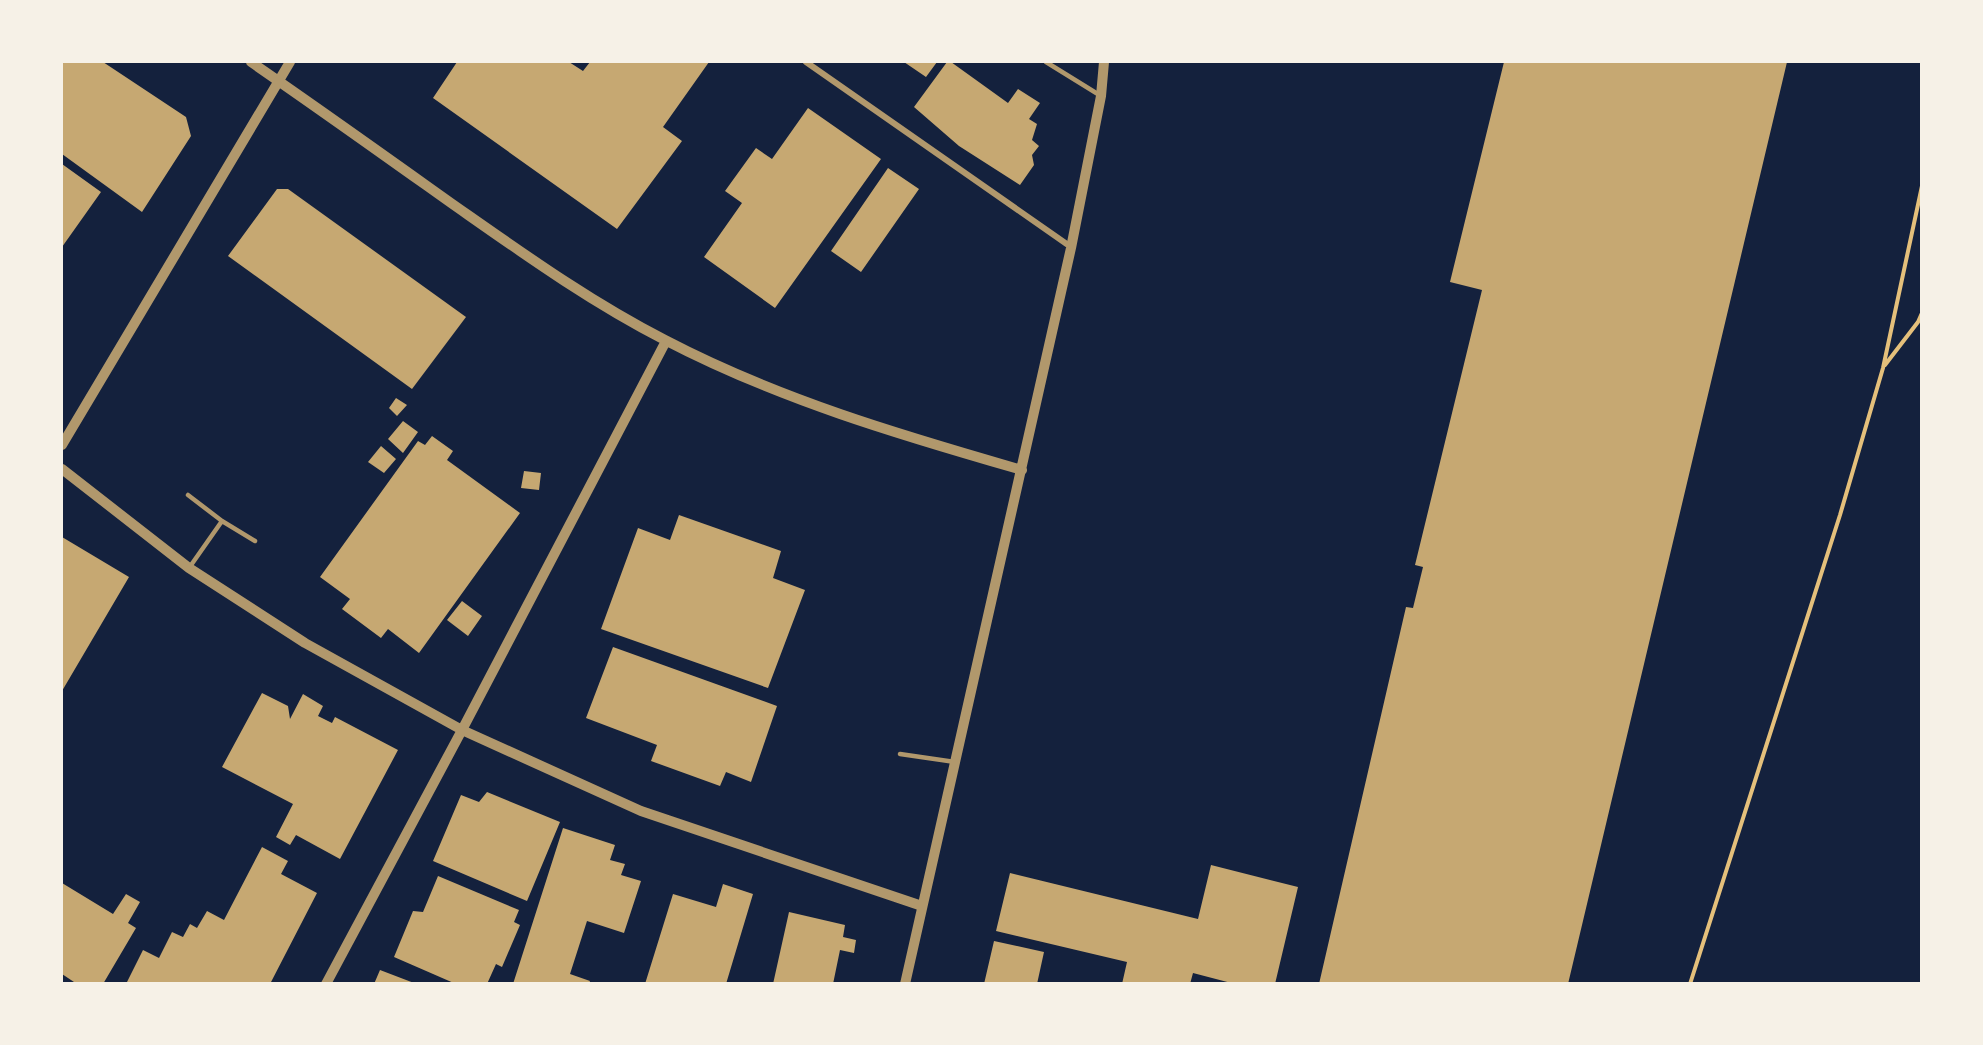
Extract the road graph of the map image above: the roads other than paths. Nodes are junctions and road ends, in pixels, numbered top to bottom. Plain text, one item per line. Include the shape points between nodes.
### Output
1 (251, 62) edge
2 (290, 62) edge
3 (806, 62) edge
4 (1046, 62) edge
5 (1104, 62) edge
6 (279, 81) junction
7 (1101, 96) junction
8 (1071, 248) junction
9 (666, 341) junction
10 (62, 445) edge
11 (62, 469) edge
12 (1022, 470) junction
13 (188, 495) dead end
14 (222, 521) junction
15 (255, 541) dead end
16 (189, 568) junction
17 (462, 730) junction
18 (900, 754) dead end
19 (955, 762) junction
20 (922, 906) junction
21 (326, 984) edge
22 (905, 984) edge

1 - 6 street
2 - 6 street
3 - 8 street
4 - 7 lane
5 - 7 street
6 - 9 street via 549,272
6 - 10 street
7 - 8 street
8 - 12 street
9 - 12 street via 821,408
9 - 17 street
11 - 16 street
12 - 19 street
13 - 14 lane
14 - 15 lane
14 - 16 lane
16 - 17 street via 304,643
17 - 20 street via 640,811
17 - 21 street
18 - 19 lane
19 - 20 street
20 - 22 street

